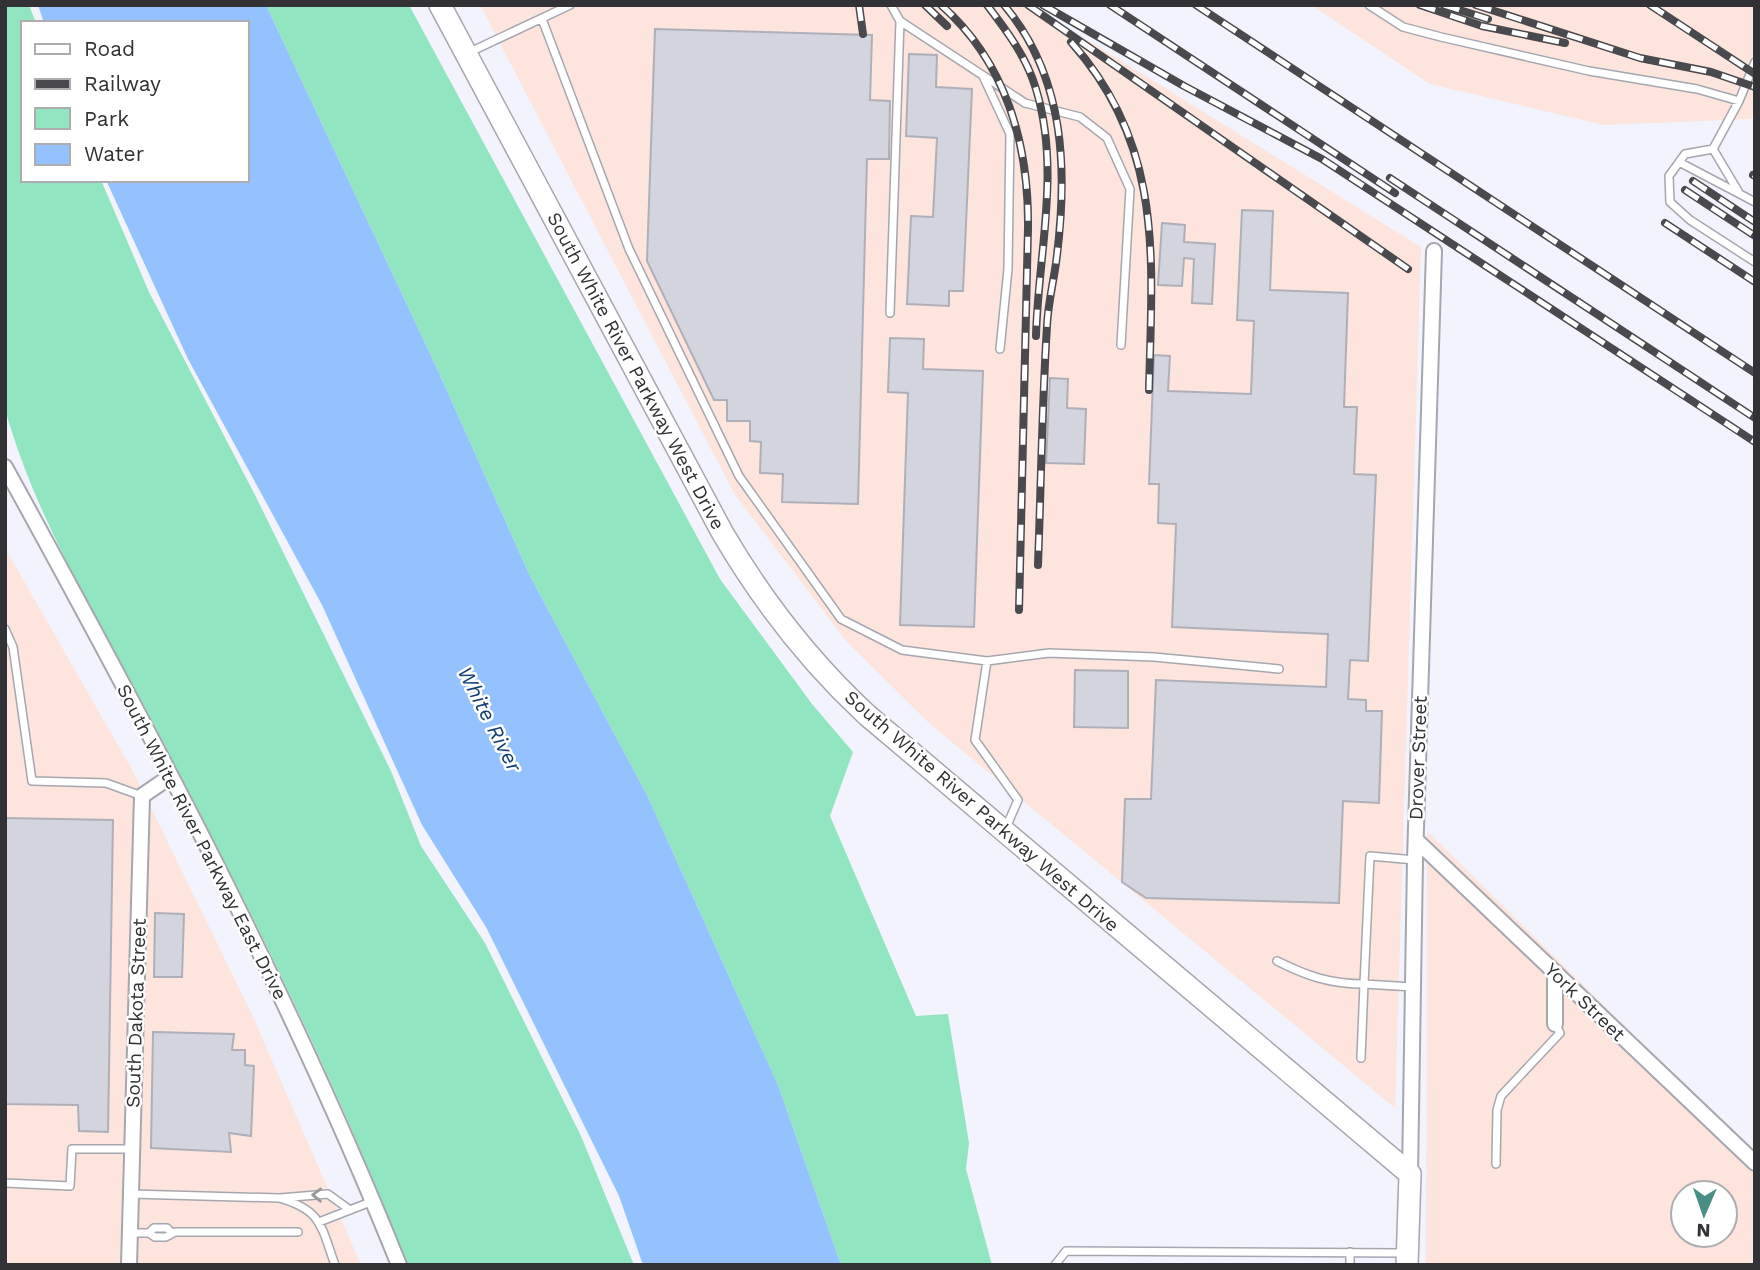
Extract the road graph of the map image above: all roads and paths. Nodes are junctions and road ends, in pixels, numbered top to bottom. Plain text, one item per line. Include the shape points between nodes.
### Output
1 (440, 5) edge
2 (570, 5) edge
3 (891, 5) edge
4 (1369, 5) edge
5 (542, 19) junction
6 (900, 21) junction
7 (466, 54) junction
8 (1755, 62) edge
9 (982, 74) junction
10 (1740, 101) junction
11 (1713, 149) junction
12 (1679, 162) junction
13 (1738, 191) junction
14 (1755, 202) edge
15 (1434, 251) dead end
16 (1755, 262) edge
17 (890, 313) dead end
18 (1121, 345) dead end
19 (1000, 349) dead end
20 (5, 467) edge
21 (5, 629) edge
22 (987, 662) junction
23 (1279, 669) dead end
24 (171, 776) junction
25 (142, 796) junction
26 (1004, 832) junction
27 (1416, 841) junction
28 (1415, 860) junction
29 (1276, 961) dead end
30 (1555, 972) junction
31 (1364, 984) junction
32 (1413, 988) junction
33 (1555, 1024) joint
34 (1361, 1058) dead end
35 (132, 1149) junction
36 (1755, 1163) edge
37 (1496, 1164) dead end
38 (1410, 1174) junction
39 (5, 1183) edge
40 (131, 1194) junction
41 (279, 1198) junction
42 (373, 1201) junction
43 (351, 1210) junction
44 (320, 1222) junction
45 (298, 1232) dead end
46 (130, 1233) junction
47 (1350, 1252) junction
48 (1408, 1259) edge
49 (129, 1265) edge
50 (335, 1265) edge
51 (400, 1265) edge
52 (1055, 1265) edge
53 (1350, 1265) edge

1 - 7 street, South White River Parkway West Drive
2 - 5 lane
3 - 6 lane
4 - 10 lane via 1403,27 1441,37
5 - 7 lane
5 - 22 lane via 629,249 739,476 841,619 902,650
6 - 9 lane
6 - 17 lane
7 - 26 street, South White River Parkway West Drive via 722,532 758,589 814,661 856,705
8 - 10 lane
9 - 18 lane via 1025,103 1080,117 1107,138 1130,189
9 - 19 lane via 1010,134 1008,269
10 - 11 lane
11 - 12 lane via 1685,154
11 - 13 lane
12 - 13 lane
12 - 16 lane via 1669,177 1670,202
13 - 14 lane
15 - 27 street, Drover Street
20 - 24 street, South White River Parkway East Drive
21 - 25 lane via 13,647 32,781 106,783
22 - 23 lane via 1049,653
22 - 26 lane via 975,740 1018,800
24 - 25 street
24 - 42 street, South White River Parkway East Drive via 223,873
25 - 35 street, South Dakota Street
26 - 38 street, South White River Parkway West Drive
27 - 28 street, Drover Street
27 - 30 street, York Street
28 - 31 lane via 1370,856
28 - 32 street, Drover Street
29 - 31 lane via 1332,984
30 - 33 street
30 - 36 street, York Street
31 - 32 lane
31 - 34 lane
32 - 38 street, Drover Street
33 - 37 lane via 1560,1033 1501,1096
35 - 39 lane via 72,1149 70,1186
35 - 40 street, South Dakota Street
38 - 48 street, Drover Street
40 - 41 lane
40 - 46 street, South Dakota Street
43 -> 41 lane via 328,1194
41 - 44 lane via 307,1208
42 - 43 lane
42 - 51 street, South White River Parkway East Drive
43 - 44 lane
44 - 50 lane
45 - 46 lane via 171,1232 159,1228
46 - 49 street, South Dakota Street
47 - 48 lane
47 - 52 lane via 1066,1251
47 - 53 lane

